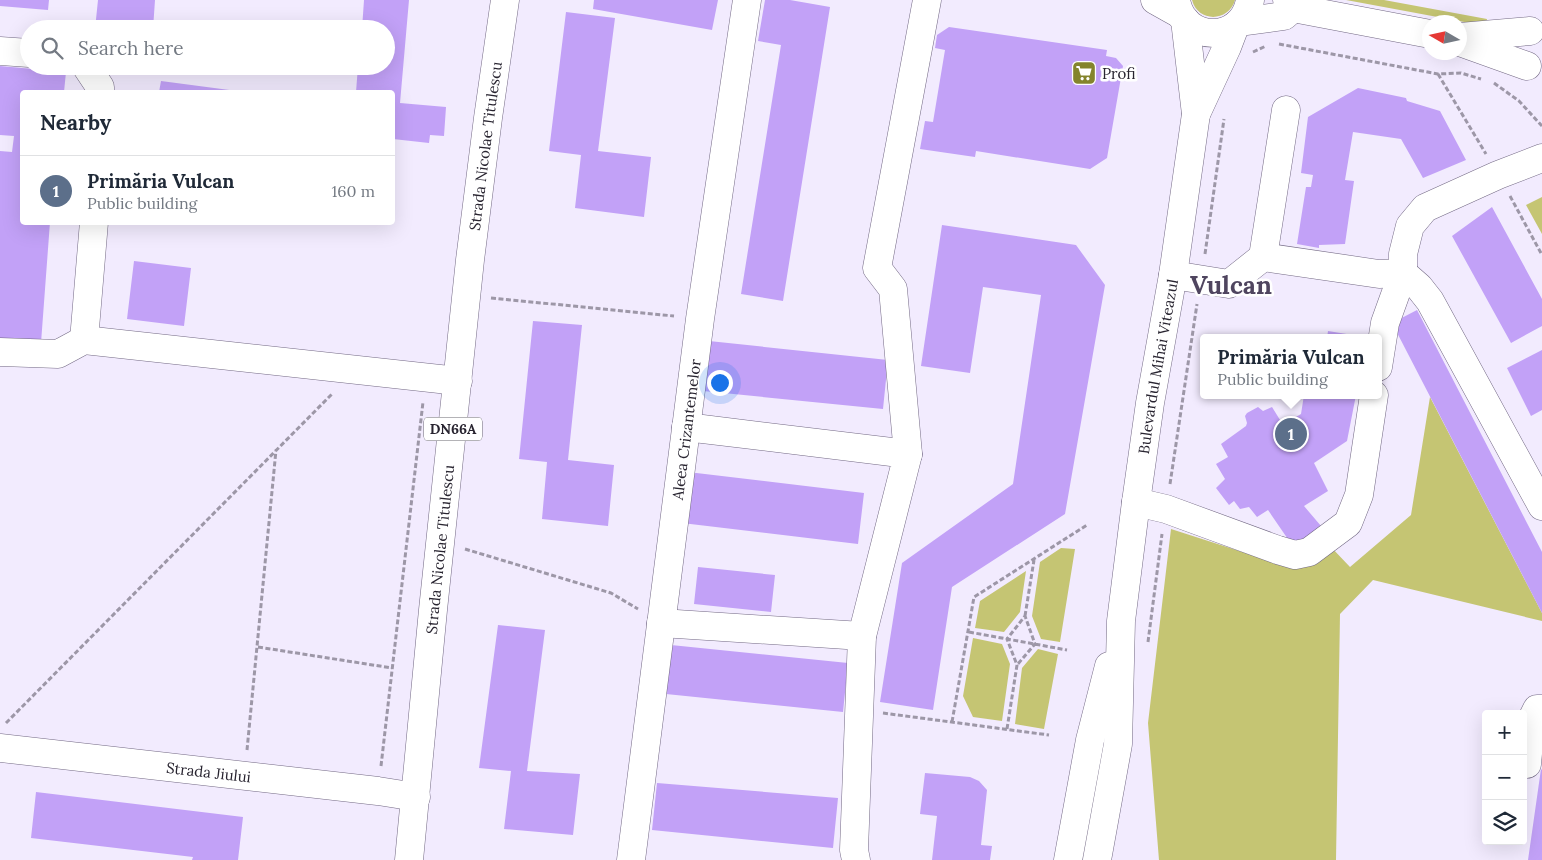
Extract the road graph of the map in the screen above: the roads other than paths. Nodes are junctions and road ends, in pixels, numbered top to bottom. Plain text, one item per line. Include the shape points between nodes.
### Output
1 (505, 0) edge
2 (747, 0) edge
3 (927, 0) edge
4 (1155, 0) edge
5 (1290, 4) edge
6 (1181, 11) edge
7 (1241, 16) edge
8 (1538, 27) edge
9 (1422, 32) edge
10 (1467, 35) edge
11 (1467, 45) edge
12 (0, 51) edge
13 (20, 52) edge
14 (1537, 73) edge
15 (92, 75) edge
16 (100, 90) edge
17 (1286, 110) dead end
18 (1196, 114) junction
19 (1542, 158) edge
20 (94, 225) edge
21 (1263, 258) junction
22 (1403, 273) junction
23 (1173, 275) junction
24 (84, 340) junction
25 (1382, 342) edge
26 (0, 352) edge
27 (458, 381) junction
28 (1373, 399) edge
29 (686, 427) junction
30 (908, 454) junction
31 (1136, 502) junction
32 (1542, 506) edge
33 (1121, 621) junction
34 (662, 623) junction
35 (862, 636) junction
36 (1542, 709) edge
37 (0, 748) edge
38 (1527, 764) dead end
39 (416, 797) junction
40 (410, 860) edge
41 (631, 860) edge
42 (856, 860) edge
43 (1068, 860) edge
44 (1097, 860) edge

1 - 27 main road, Strada Nicolae Titulescu / DN66A via 466,295
2 - 29 main road, Aleea Crizantemelor
3 - 30 main road via 877,268 893,289
4 - 6 main road
5 - 7 main road via 1284,16
5 - 9 main road
6 - 7 main road via 1196,29 1210,33 1225,31
6 - 18 main road, Bulevardul Mihai Viteazul
7 - 18 main road, Bulevardul Mihai Viteazul
8 - 10 main road
8 - 14 main road via 1525,36 1521,51 1522,58
11 - 14 main road
12 - 13 main road
15 - 16 main road
17 - 21 main road
18 - 23 main road, Bulevardul Mihai Viteazul
19 - 22 main road via 1425,208 1410,226 1403,254
20 - 24 main road
21 - 22 main road via 1379,274
21 - 23 main road via 1229,284
22 - 25 main road via 1385,323
22 - 32 main road via 1430,301
23 - 31 main road, Bulevardul Mihai Viteazul
24 - 26 main road via 58,354
24 - 27 main road
27 - 39 main road, Strada Nicolae Titulescu / DN66A
28 - 31 main road via 1359,495 1348,523 1309,552 1295,555 1166,509
29 - 30 main road
29 - 34 main road, Aleea Crizantemelor
30 - 35 main road
31 - 33 main road, Bulevardul Mihai Viteazul
33 - 43 main road, Bulevardul Mihai Viteazul via 1090,740
33 - 44 main road, Bulevardul Mihai Viteazul via 1118,744
34 - 35 main road
34 - 41 main road, Aleea Crizantemelor
35 - 42 main road
36 - 38 main road via 1537,710 1531,721
37 - 39 main road, Strada Jiului
39 - 40 main road, Strada Nicolae Titulescu / DN66A

